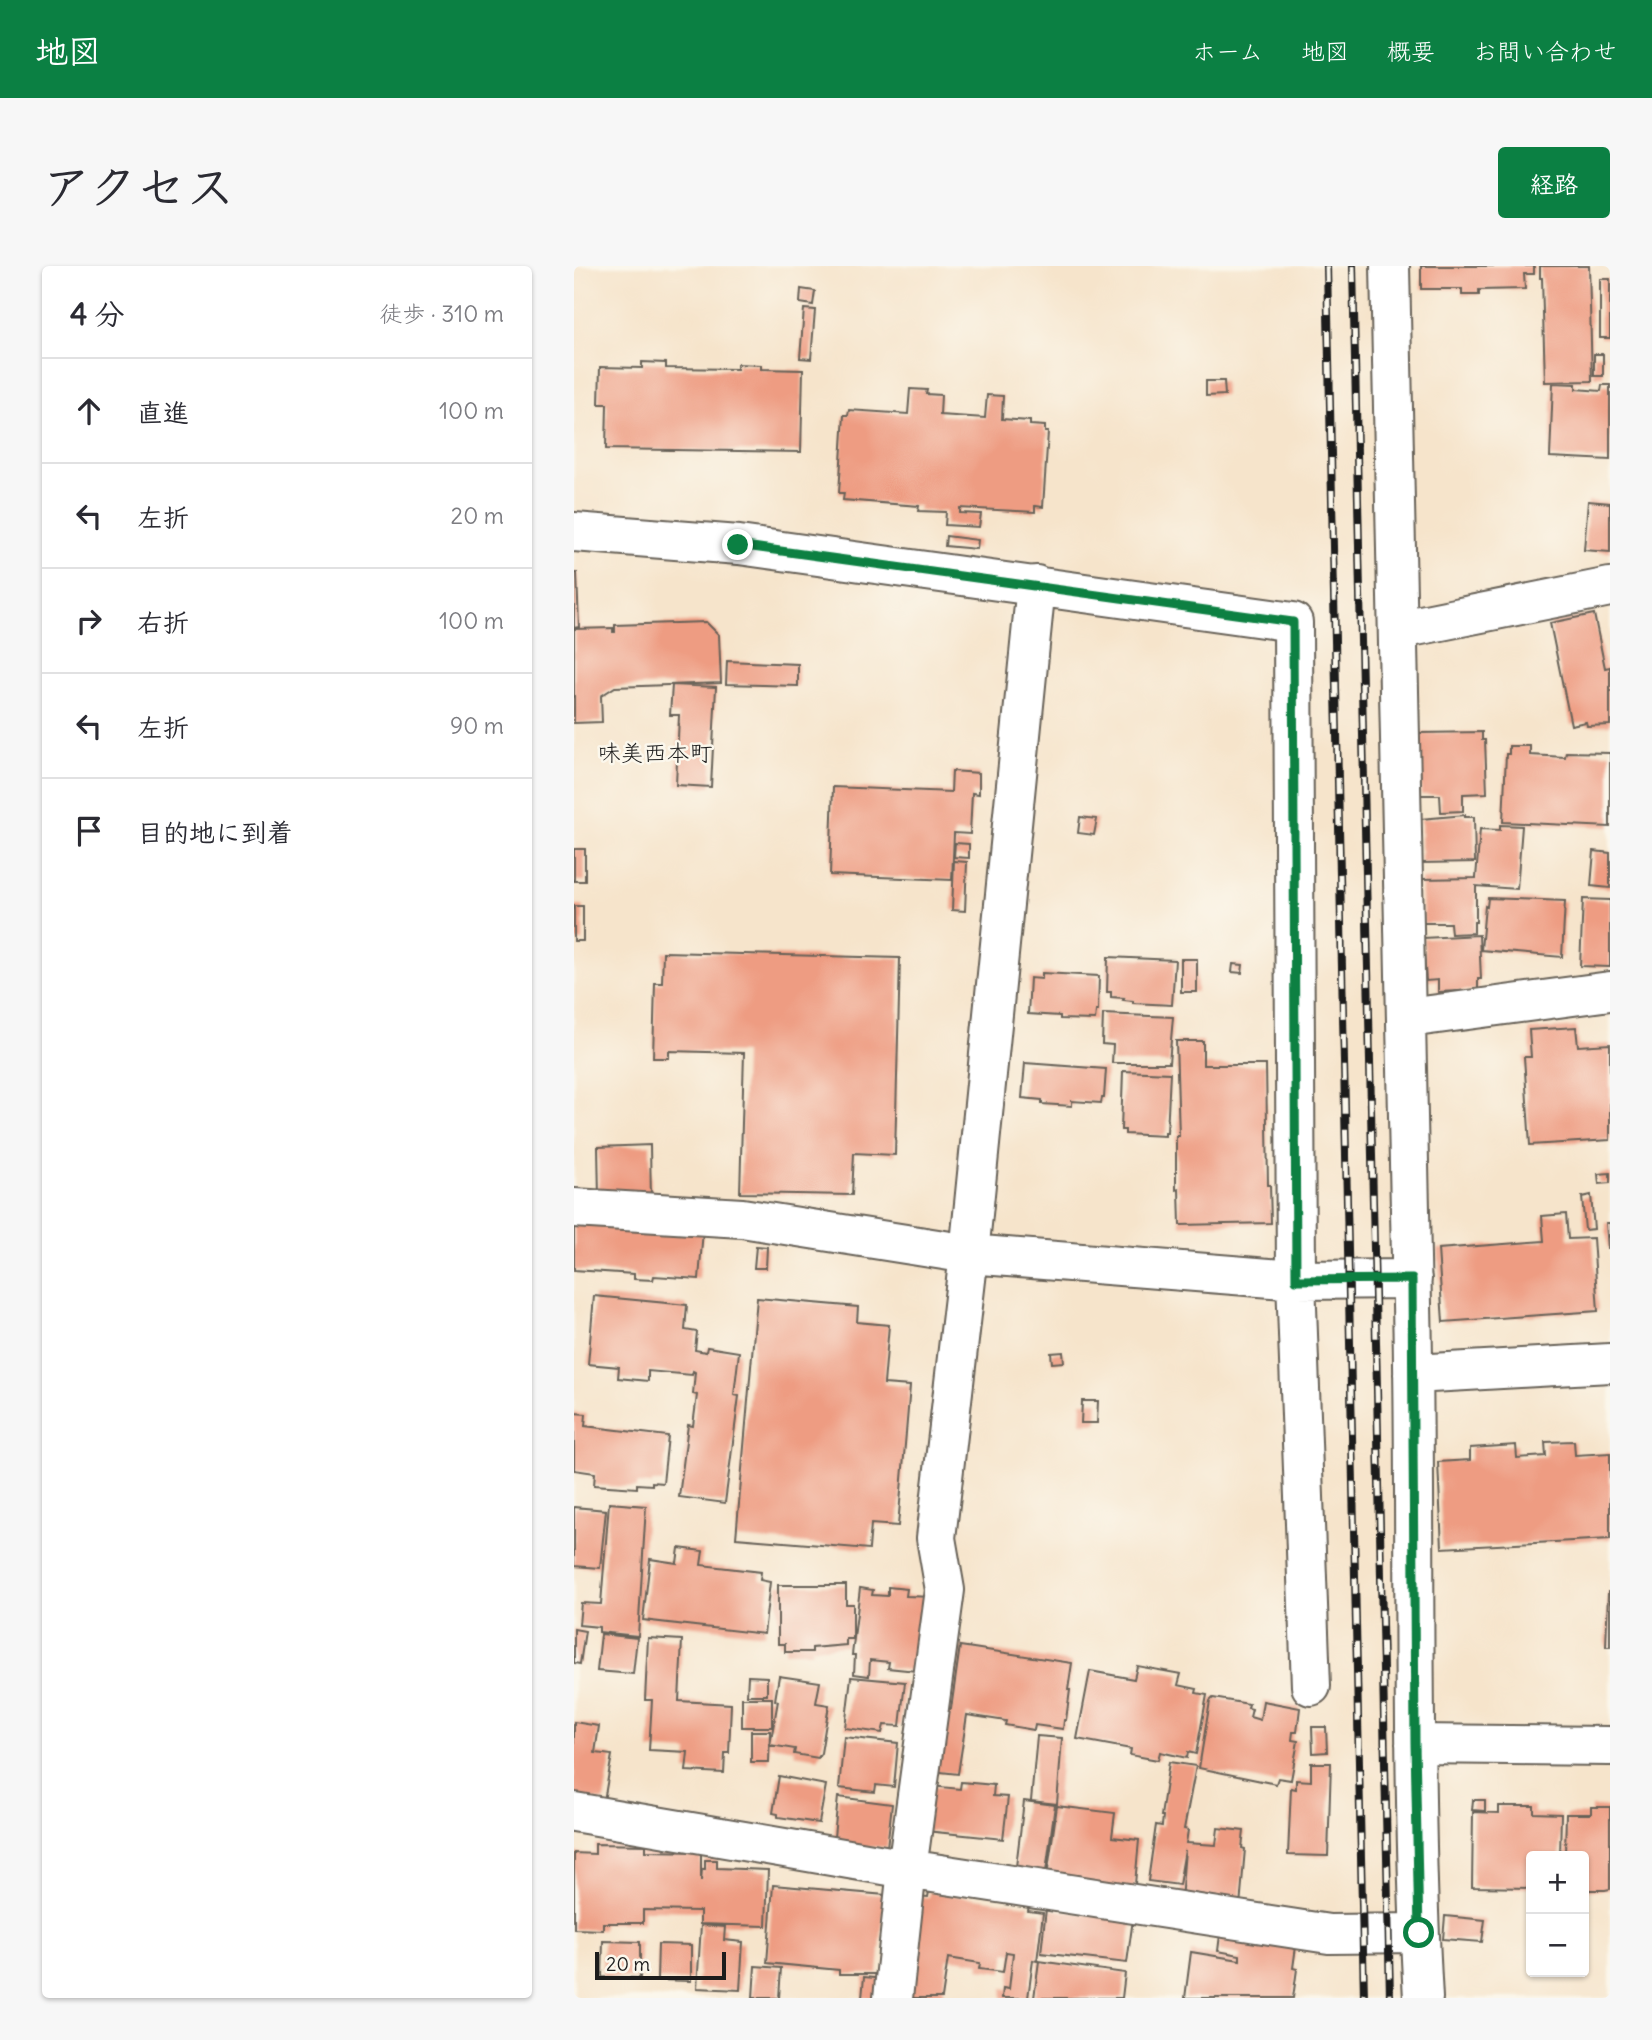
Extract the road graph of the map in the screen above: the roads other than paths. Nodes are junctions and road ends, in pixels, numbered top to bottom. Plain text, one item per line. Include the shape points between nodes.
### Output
1 (1390, 266) edge
2 (574, 533) edge
3 (1036, 585) junction
4 (1610, 587) edge
5 (1401, 629) junction
6 (1610, 990) edge
7 (1408, 1018) junction
8 (574, 1208) edge
9 (969, 1254) junction
10 (1412, 1279) junction
11 (1296, 1280) junction
12 (1610, 1363) edge
13 (1413, 1374) junction
14 (1311, 1686) dead end
15 (1415, 1744) junction
16 (1610, 1746) edge
17 (574, 1812) edge
18 (907, 1869) junction
19 (1419, 1933) junction
20 (893, 1998) edge
21 (1423, 1998) edge

1 - 5 street
2 - 3 street via 738,545
3 - 9 street
3 - 11 street via 1293,622
4 - 5 street
5 - 7 street
6 - 7 street
7 - 10 street
8 - 9 street via 742,1218
9 - 11 street
9 - 18 street via 936,1538 945,1590
10 - 11 street
10 - 13 street
11 - 14 street
12 - 13 street
13 - 15 street
15 - 16 street
15 - 19 street
17 - 18 street
18 - 19 street via 1329,1934
18 - 20 street
19 - 21 street

